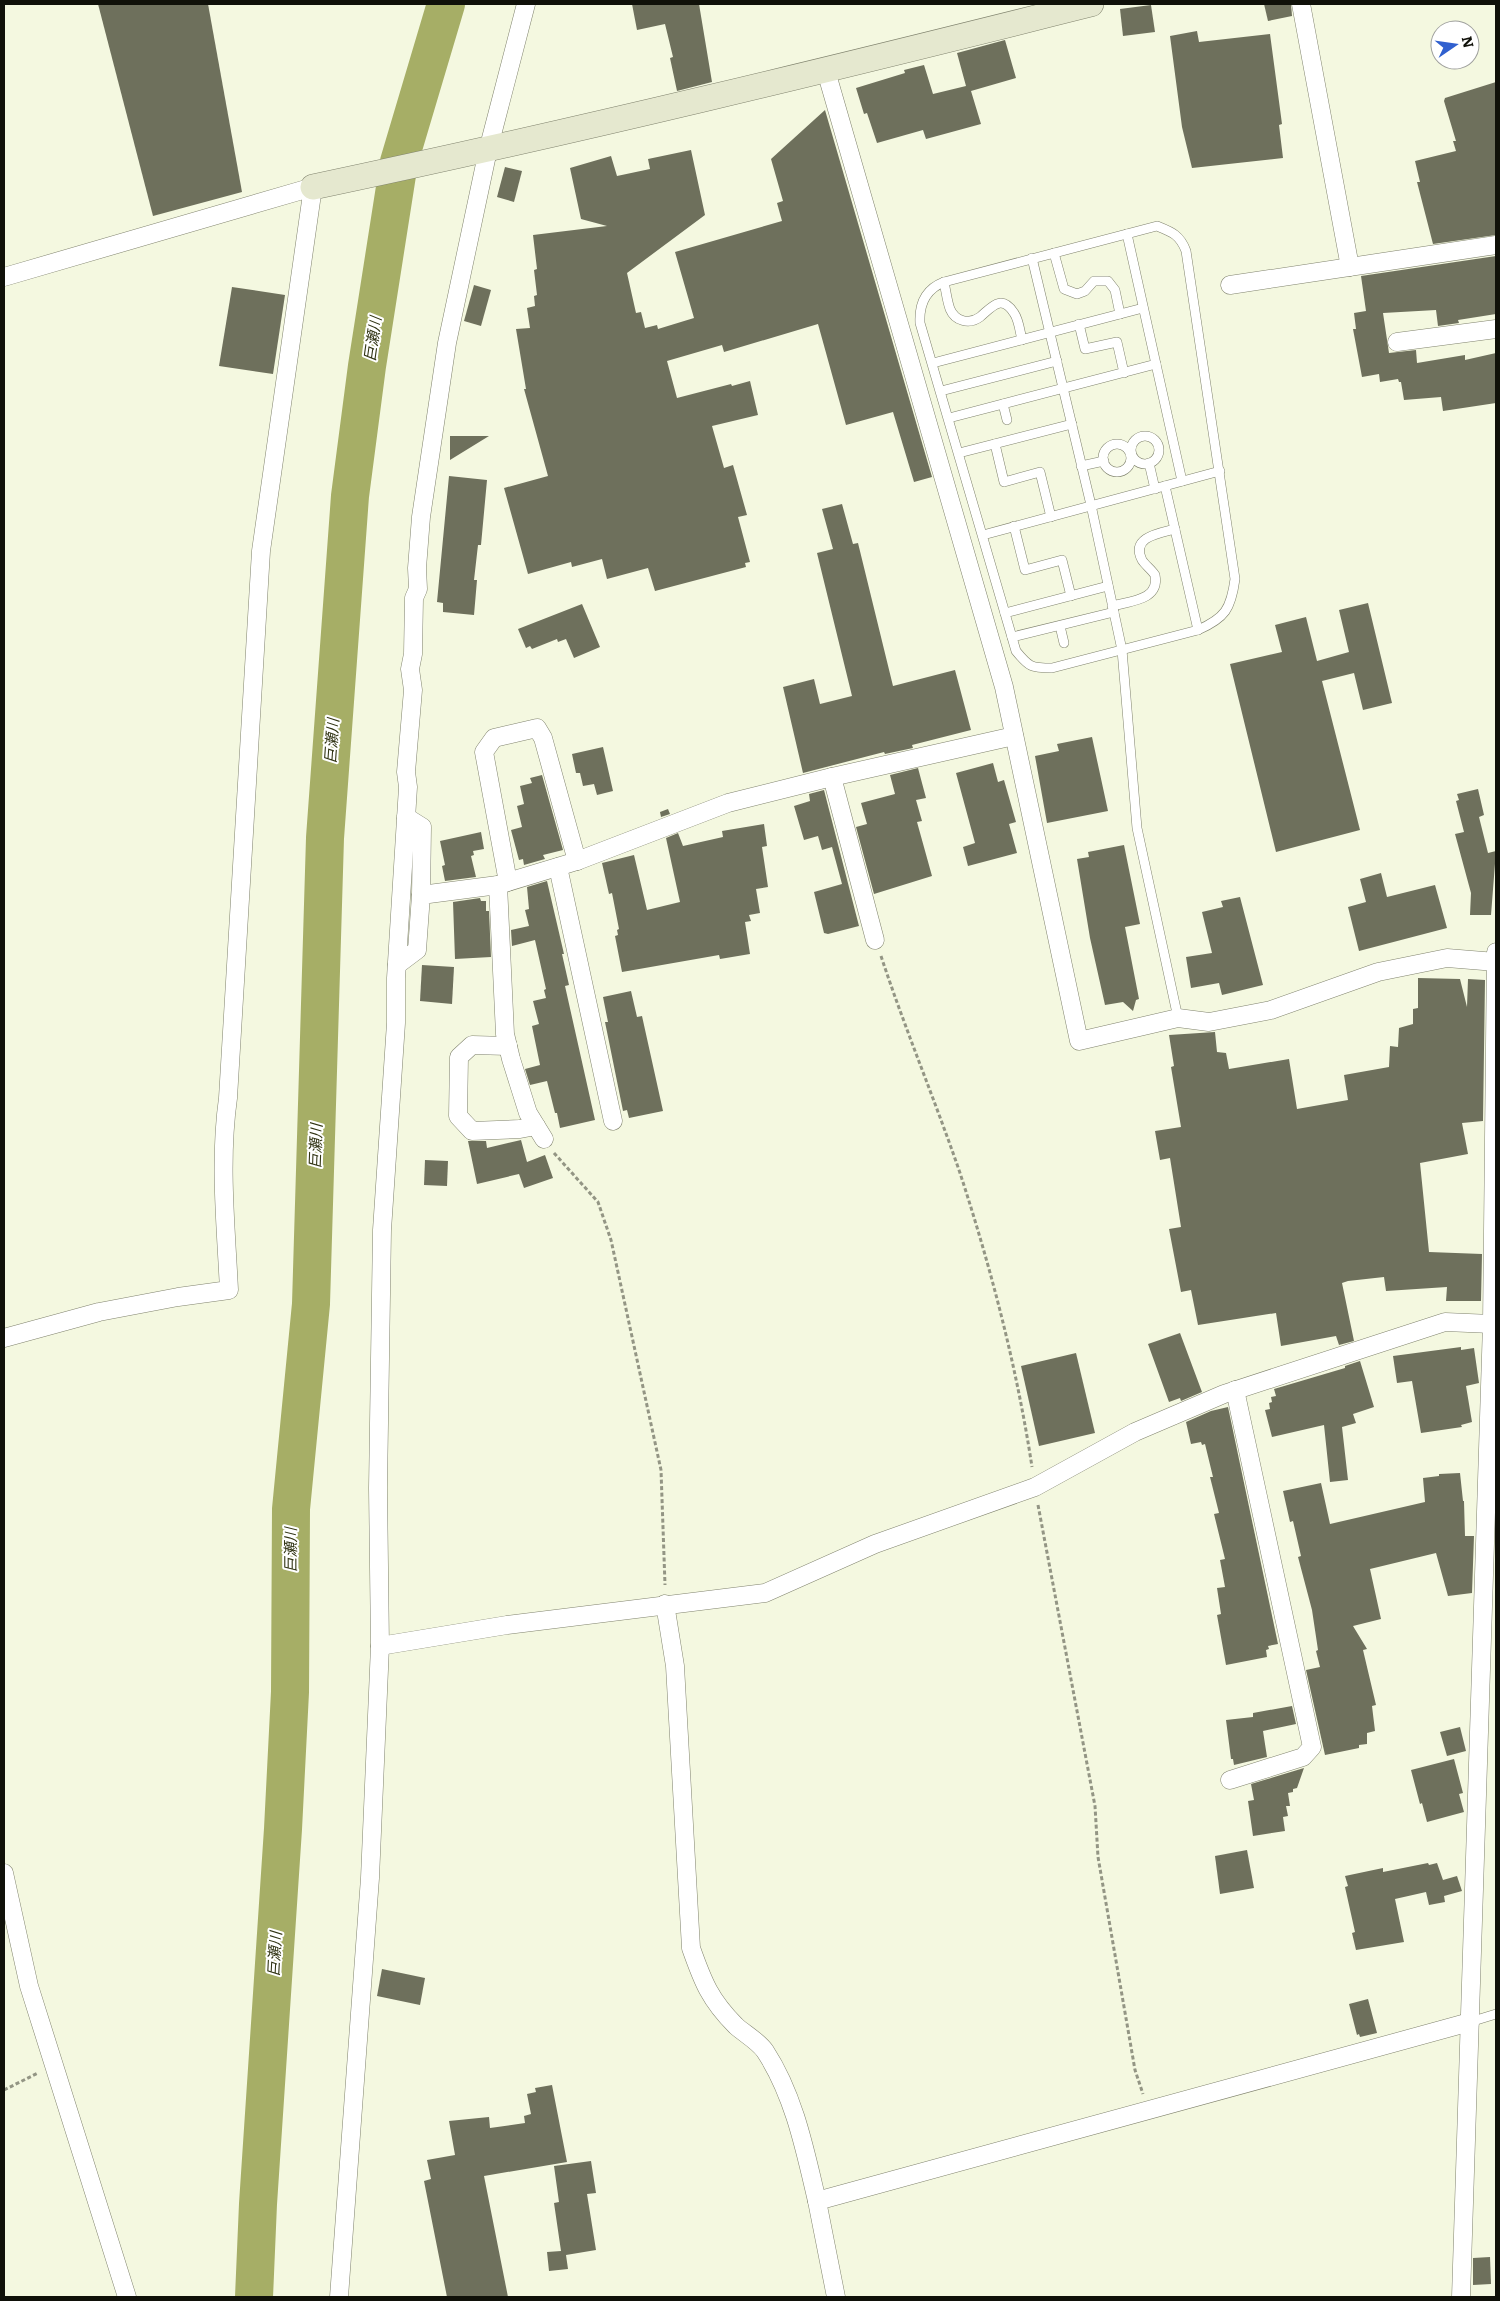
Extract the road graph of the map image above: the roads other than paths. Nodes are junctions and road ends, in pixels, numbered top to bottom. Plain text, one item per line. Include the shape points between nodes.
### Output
1 (526, 4) edge
2 (1091, 4) edge
3 (1301, 4) edge
4 (826, 70) junction
5 (488, 150) junction
6 (313, 187) junction
7 (1127, 234) junction
8 (1496, 245) edge
9 (1054, 253) junction
10 (1032, 258) junction
11 (1350, 267) junction
12 (4, 277) edge
13 (944, 282) junction
14 (1230, 285) dead end
15 (1144, 308) junction
16 (1120, 314) junction
17 (1079, 324) junction
18 (1496, 329) edge
19 (1050, 332) junction
20 (1022, 340) junction
21 (1397, 342) dead end
22 (1057, 361) junction
23 (932, 363) junction
24 (1156, 364) junction
25 (1124, 373) junction
26 (1063, 389) junction
27 (941, 391) junction
28 (1003, 404) junction
29 (949, 418) junction
30 (1007, 420) dead end
31 (1072, 424) junction
32 (1174, 442) junction
33 (995, 444) junction
34 (1158, 446) junction
35 (959, 453) junction
36 (1131, 454) junction
37 (1104, 461) junction
38 (1149, 463) junction
39 (1082, 466) junction
40 (1220, 471) junction
41 (1182, 481) junction
42 (1166, 486) junction
43 (1155, 489) junction
44 (1091, 505) junction
45 (1051, 516) junction
46 (1014, 526) junction
47 (1175, 529) junction
48 (983, 535) junction
49 (1108, 586) junction
50 (1071, 596) junction
51 (1113, 609) junction
52 (1005, 613) junction
53 (1060, 626) junction
54 (1198, 630) junction
55 (1012, 637) junction
56 (1064, 643) dead end
57 (1122, 650) junction
58 (1014, 736) junction
59 (832, 777) junction
60 (406, 817) junction
61 (577, 861) junction
62 (558, 867) junction
63 (503, 883) junction
64 (421, 896) junction
65 (875, 940) road end
66 (1496, 957) edge
67 (397, 965) junction
68 (1178, 1018) junction
69 (508, 1046) junction
70 (613, 1121) dead end
71 (1495, 1155) edge
72 (1492, 1324) junction
73 (4, 1338) edge
74 (1235, 1390) junction
75 (665, 1604) junction
76 (380, 1646) junction
77 (1230, 1780) dead end
78 (4, 1873) edge
79 (1496, 2014) edge
80 (1470, 2022) junction
81 (817, 2201) junction
82 (127, 2297) edge
83 (339, 2297) edge
84 (836, 2297) edge
85 (1461, 2297) edge

1 - 5 street
2 - 4 street
3 - 11 street
4 - 5 street
4 - 58 street via 1004,687
5 - 6 street
5 - 60 street via 447,343 421,517 410,669 413,690
6 - 12 street
6 - 73 street via 262,551 224,1125 229,1290 99,1312
7 - 9 lane
7 - 15 lane
7 - 40 lane via 1156,226 1174,232 1186,251
8 - 11 street
9 - 10 lane
9 - 16 lane via 1064,289 1077,294 1094,281 1108,281 1115,290
10 - 13 lane
10 - 19 lane
11 - 14 street
13 - 20 lane via 954,316 969,321 981,316 991,306 1004,305 1015,314
13 - 23 lane via 928,292 920,312 920,323
15 - 16 lane
15 - 24 lane
16 - 17 lane
17 - 19 lane
17 - 25 lane via 1085,349 1117,342
18 - 21 street
19 - 20 lane
19 - 22 lane
20 - 23 lane
22 - 26 lane
22 - 27 lane
23 - 27 lane
24 - 25 lane
24 - 32 lane
25 - 26 lane
26 - 28 lane
26 - 31 lane
27 - 29 lane
28 - 29 lane
28 - 30 lane
29 - 35 lane
31 - 33 lane
31 - 39 lane
32 - 34 lane
32 - 41 lane
33 - 35 lane
33 - 45 lane via 1004,482 1040,472
34 - 36 lane via 1154,439 1141,436 1132,445
34 - 38 lane via 1158,456
35 - 48 lane
36 - 37 lane via 1126,446 1113,444 1106,449
36 - 37 lane via 1128,467 1119,472 1110,470
36 - 38 lane via 1137,462
37 - 39 lane
38 - 43 lane
39 - 44 lane
40 - 41 lane
40 - 54 lane via 1235,579 1232,601 1214,623
41 - 42 lane
42 - 43 lane
42 - 47 lane
43 - 44 lane
44 - 45 lane
44 - 49 lane
45 - 46 lane
46 - 48 lane
46 - 50 lane via 1025,570 1062,560
47 - 51 lane via 1150,536 1140,545 1142,562 1155,574 1155,589 1150,596
47 - 54 lane
48 - 52 lane
49 - 50 lane
49 - 51 lane
50 - 52 lane
51 - 53 lane
51 - 57 lane
52 - 55 lane
53 - 55 lane
53 - 56 lane
54 - 57 lane
55 - 57 lane via 1016,651 1035,668 1052,668
57 - 68 lane via 1137,828
58 - 59 street
58 - 68 street via 1079,1041
59 - 61 street via 728,804
59 - 65 street
60 - 64 street via 422,827
60 - 67 street
61 - 62 street
61 - 63 street via 543,738 537,728 494,738 484,752
62 - 63 street
62 - 70 street
63 - 64 street
63 - 69 street via 504,1014
64 - 67 street via 417,950
66 - 68 street via 1447,958 1378,972 1271,1010 1209,1022
66 - 71 street
67 - 76 street via 382,1230 378,1488
69 - 69 street via 528,1113 540,1132 472,1130 458,1116 459,1057 472,1045
71 - 72 street
72 - 74 street via 1445,1322
72 - 80 street
74 - 75 street via 1135,1432 1035,1487 875,1544 765,1593
74 - 77 street via 1312,1747 1303,1757
75 - 76 street
75 - 81 street via 675,1666 691,1948 715,2004 763,2049 784,2082
76 - 83 street via 370,1878
78 - 82 street via 29,1986
79 - 80 lane
80 - 81 street
80 - 85 street
81 - 84 street

